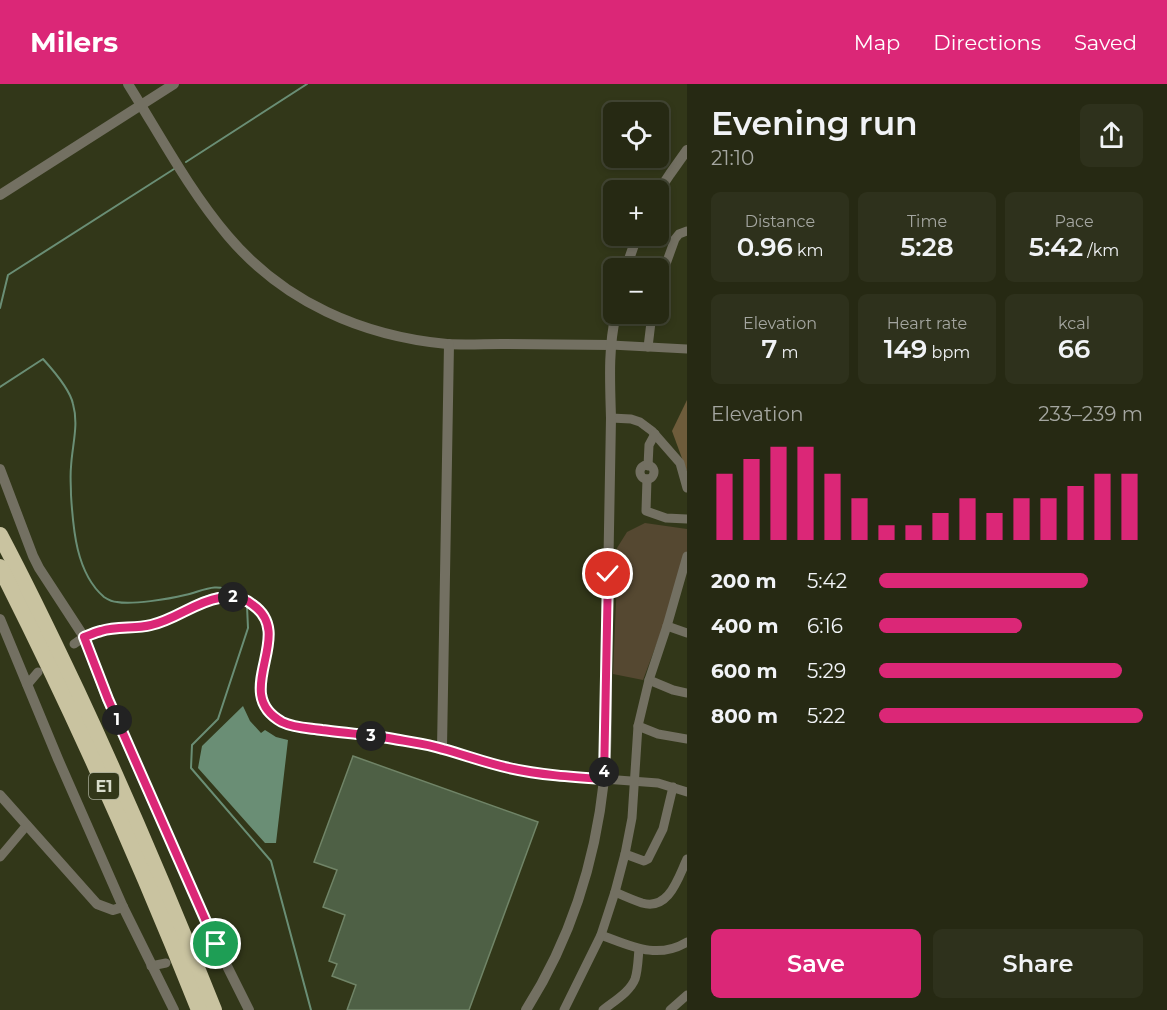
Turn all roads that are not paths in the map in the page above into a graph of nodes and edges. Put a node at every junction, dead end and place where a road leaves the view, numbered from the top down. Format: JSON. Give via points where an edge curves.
{"nodes":[{"id":1,"x":128,"y":84,"type":"edge"},
{"id":2,"x":174,"y":84,"type":"edge"},
{"id":3,"x":141,"y":105,"type":"junction"},
{"id":4,"x":687,"y":150,"type":"edge"},
{"id":5,"x":666,"y":180,"type":"edge"},
{"id":6,"x":0,"y":195,"type":"edge"},
{"id":7,"x":687,"y":231,"type":"edge"},
{"id":8,"x":668,"y":258,"type":"edge"},
{"id":9,"x":614,"y":324,"type":"edge"},
{"id":10,"x":651,"y":324,"type":"edge"},
{"id":11,"x":449,"y":344,"type":"junction"},
{"id":12,"x":611,"y":345,"type":"junction"},
{"id":13,"x":648,"y":347,"type":"junction"},
{"id":14,"x":687,"y":349,"type":"edge"},
{"id":15,"x":611,"y":418,"type":"junction"},
{"id":16,"x":655,"y":434,"type":"junction"},
{"id":17,"x":0,"y":469,"type":"edge"},
{"id":18,"x":687,"y":488,"type":"edge"},
{"id":19,"x":687,"y":519,"type":"edge"},
{"id":20,"x":0,"y":535,"type":"edge"},
{"id":21,"x":687,"y":556,"type":"edge"},
{"id":22,"x":0,"y":567,"type":"edge"},
{"id":23,"x":684,"y":583,"type":"edge"},
{"id":24,"x":0,"y":619,"type":"edge"},
{"id":25,"x":668,"y":626,"type":"junction"},
{"id":26,"x":687,"y":633,"type":"edge"},
{"id":27,"x":84,"y":637,"type":"junction"},
{"id":28,"x":74,"y":644,"type":"dead end"},
{"id":29,"x":38,"y":672,"type":"dead end"},
{"id":30,"x":649,"y":680,"type":"junction"},
{"id":31,"x":27,"y":685,"type":"junction"},
{"id":32,"x":687,"y":693,"type":"edge"},
{"id":33,"x":638,"y":726,"type":"junction"},
{"id":34,"x":687,"y":739,"type":"edge"},
{"id":35,"x":442,"y":748,"type":"junction"},
{"id":36,"x":604,"y":779,"type":"junction"},
{"id":37,"x":634,"y":781,"type":"junction"},
{"id":38,"x":673,"y":787,"type":"junction"},
{"id":39,"x":687,"y":792,"type":"edge"},
{"id":40,"x":0,"y":795,"type":"edge"},
{"id":41,"x":27,"y":825,"type":"junction"},
{"id":42,"x":625,"y":854,"type":"junction"},
{"id":43,"x":0,"y":856,"type":"edge"},
{"id":44,"x":687,"y":859,"type":"edge"},
{"id":45,"x":684,"y":872,"type":"edge"},
{"id":46,"x":615,"y":892,"type":"junction"},
{"id":47,"x":123,"y":907,"type":"junction"},
{"id":48,"x":601,"y":935,"type":"junction"},
{"id":49,"x":687,"y":942,"type":"edge"},
{"id":50,"x":639,"y":949,"type":"junction"},
{"id":51,"x":166,"y":963,"type":"dead end"},
{"id":52,"x":152,"y":966,"type":"junction"},
{"id":53,"x":687,"y":995,"type":"edge"},
{"id":54,"x":174,"y":1010,"type":"edge"},
{"id":55,"x":199,"y":1010,"type":"edge"},
{"id":56,"x":214,"y":1010,"type":"edge"},
{"id":57,"x":249,"y":1010,"type":"edge"},
{"id":58,"x":526,"y":1010,"type":"edge"},
{"id":59,"x":564,"y":1010,"type":"edge"},
{"id":60,"x":603,"y":1010,"type":"edge"},
{"id":61,"x":670,"y":1010,"type":"edge"}],
"edges":[{"from":1,"to":3,"type":"street"},
{"from":2,"to":3,"type":"street"},
{"from":3,"to":6,"type":"street"},
{"from":3,"to":11,"type":"street","via":[[215,219],[276,280],[313,305],[358,326]]},
{"from":4,"to":5,"type":"street"},
{"from":7,"to":8,"type":"street","via":[[675,238]]},
{"from":9,"to":12,"type":"street"},
{"from":10,"to":13,"type":"street"},
{"from":11,"to":12,"type":"street"},
{"from":11,"to":35,"type":"street"},
{"from":12,"to":13,"type":"street"},
{"from":12,"to":15,"type":"street"},
{"from":13,"to":14,"type":"street"},
{"from":15,"to":16,"type":"street","via":[[632,419]]},
{"from":15,"to":36,"type":"street"},
{"from":16,"to":18,"type":"street","via":[[680,463]]},
{"from":16,"to":19,"type":"street","via":[[649,445],[648,466],[654,474],[647,479],[646,511],[666,518]]},
{"from":17,"to":27,"type":"street","via":[[36,562]]},
{"from":20,"to":56,"type":"highway","number":"E1","via":[[94,728]]},
{"from":21,"to":23,"type":"street"},
{"from":22,"to":55,"type":"highway","number":"E1","via":[[112,803]]},
{"from":23,"to":25,"type":"street"},
{"from":24,"to":31,"type":"street"},
{"from":25,"to":26,"type":"street"},
{"from":25,"to":30,"type":"street"},
{"from":27,"to":28,"type":"street"},
{"from":27,"to":35,"type":"street","via":[[102,630],[152,625],[208,600],[246,599],[260,610],[268,628],[260,691],[273,716],[298,727]]},
{"from":27,"to":57,"type":"street","via":[[117,721]]},
{"from":29,"to":31,"type":"street"},
{"from":30,"to":32,"type":"street"},
{"from":30,"to":33,"type":"street"},
{"from":31,"to":47,"type":"street"},
{"from":33,"to":34,"type":"street","via":[[658,735]]},
{"from":33,"to":37,"type":"street"},
{"from":35,"to":36,"type":"street","via":[[508,768]]},
{"from":36,"to":37,"type":"street"},
{"from":36,"to":58,"type":"street","via":[[591,858],[578,906],[545,980]]},
{"from":37,"to":38,"type":"street"},
{"from":37,"to":42,"type":"street"},
{"from":38,"to":39,"type":"street"},
{"from":38,"to":42,"type":"street","via":[[663,829],[648,859]]},
{"from":40,"to":41,"type":"street"},
{"from":41,"to":43,"type":"street"},
{"from":41,"to":47,"type":"street","via":[[97,904],[113,910]]},
{"from":42,"to":46,"type":"street"},
{"from":44,"to":45,"type":"street"},
{"from":45,"to":46,"type":"street","via":[[658,903],[643,903]]},
{"from":46,"to":48,"type":"street"},
{"from":47,"to":52,"type":"street"},
{"from":48,"to":50,"type":"street"},
{"from":48,"to":59,"type":"street"},
{"from":49,"to":50,"type":"street","via":[[669,950]]},
{"from":50,"to":60,"type":"street","via":[[634,981]]},
{"from":51,"to":52,"type":"street"},
{"from":52,"to":54,"type":"street"},
{"from":53,"to":61,"type":"street"}]}
